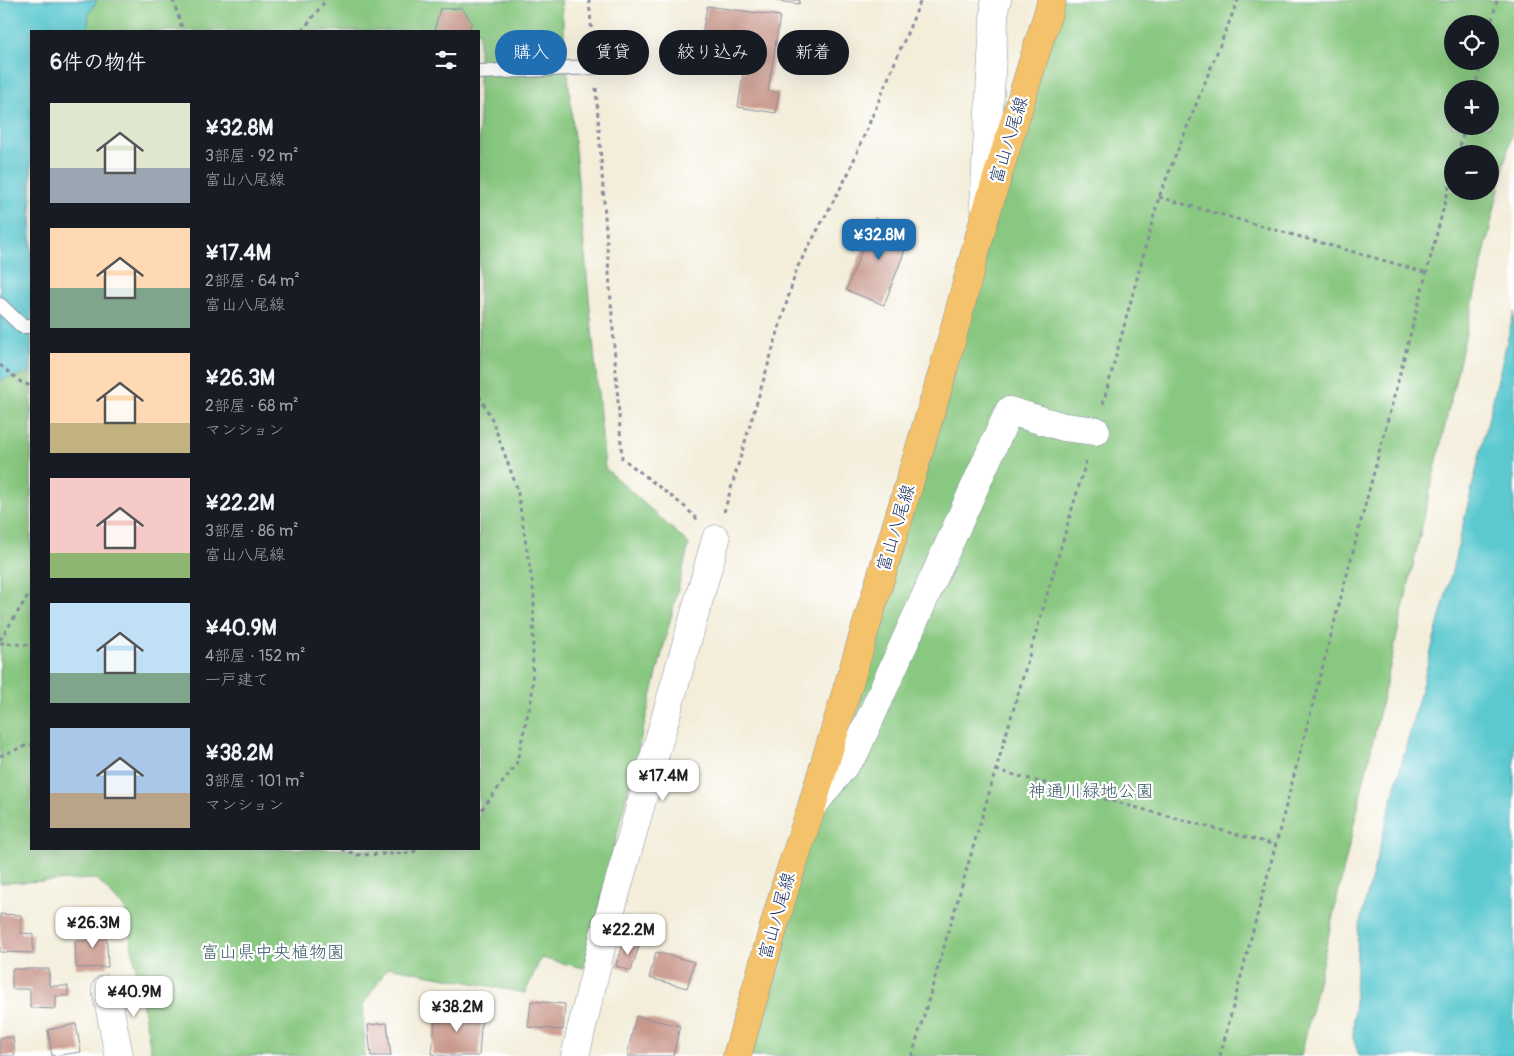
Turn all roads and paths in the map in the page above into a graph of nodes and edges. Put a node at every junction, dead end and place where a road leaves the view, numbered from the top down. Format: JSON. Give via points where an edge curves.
{"nodes":[{"id":1,"x":173,"y":0,"type":"edge"},
{"id":2,"x":326,"y":0,"type":"edge"},
{"id":3,"x":589,"y":0,"type":"edge"},
{"id":4,"x":921,"y":0,"type":"edge"},
{"id":5,"x":1052,"y":0,"type":"edge"},
{"id":6,"x":1238,"y":0,"type":"edge"},
{"id":7,"x":1497,"y":0,"type":"edge"},
{"id":8,"x":992,"y":1,"type":"edge"},
{"id":9,"x":1493,"y":15,"type":"edge"},
{"id":10,"x":183,"y":30,"type":"edge"},
{"id":11,"x":303,"y":30,"type":"edge"},
{"id":12,"x":591,"y":30,"type":"edge"},
{"id":13,"x":577,"y":68,"type":"edge"},
{"id":14,"x":480,"y":72,"type":"edge"},
{"id":15,"x":595,"y":75,"type":"edge"},
{"id":16,"x":1159,"y":197,"type":"junction"},
{"id":17,"x":1446,"y":200,"type":"edge"},
{"id":18,"x":983,"y":223,"type":"junction"},
{"id":19,"x":1428,"y":273,"type":"junction"},
{"id":20,"x":0,"y":305,"type":"edge"},
{"id":21,"x":30,"y":326,"type":"edge"},
{"id":22,"x":0,"y":365,"type":"edge"},
{"id":23,"x":30,"y":386,"type":"edge"},
{"id":24,"x":480,"y":398,"type":"edge"},
{"id":25,"x":1096,"y":431,"type":"junction"},
{"id":26,"x":716,"y":539,"type":"junction"},
{"id":27,"x":30,"y":593,"type":"edge"},
{"id":28,"x":0,"y":641,"type":"edge"},
{"id":29,"x":30,"y":645,"type":"edge"},
{"id":30,"x":30,"y":745,"type":"edge"},
{"id":31,"x":0,"y":756,"type":"edge"},
{"id":32,"x":996,"y":770,"type":"junction"},
{"id":33,"x":810,"y":809,"type":"junction"},
{"id":34,"x":480,"y":810,"type":"edge"},
{"id":35,"x":1276,"y":845,"type":"junction"},
{"id":36,"x":344,"y":850,"type":"edge"},
{"id":37,"x":417,"y":850,"type":"edge"},
{"id":38,"x":106,"y":989,"type":"dead end"},
{"id":39,"x":119,"y":1056,"type":"edge"},
{"id":40,"x":575,"y":1056,"type":"edge"},
{"id":41,"x":737,"y":1056,"type":"edge"},
{"id":42,"x":912,"y":1056,"type":"edge"},
{"id":43,"x":1220,"y":1056,"type":"edge"}],
"edges":[{"from":1,"to":10,"type":"path"},
{"from":2,"to":11,"type":"path"},
{"from":3,"to":12,"type":"path"},
{"from":4,"to":26,"type":"path","via":[[848,174],[797,268]]},
{"from":5,"to":18,"type":"main road","name":"富山八尾線"},
{"from":6,"to":16,"type":"path"},
{"from":7,"to":9,"type":"path"},
{"from":8,"to":18,"type":"street"},
{"from":13,"to":14,"type":"lane"},
{"from":15,"to":26,"type":"path","via":[[622,458],[685,507]]},
{"from":16,"to":19,"type":"path"},
{"from":16,"to":25,"type":"path"},
{"from":17,"to":19,"type":"path"},
{"from":18,"to":33,"type":"main road","name":"富山八尾線","via":[[944,371]]},
{"from":19,"to":35,"type":"path"},
{"from":20,"to":21,"type":"lane","via":[[22,326]]},
{"from":22,"to":23,"type":"path","via":[[20,382]]},
{"from":24,"to":34,"type":"path","via":[[491,417],[517,488],[534,594],[532,696],[516,765]]},
{"from":25,"to":32,"type":"path"},
{"from":25,"to":33,"type":"street","via":[[1064,427],[1009,411],[856,752]]},
{"from":26,"to":40,"type":"street","via":[[605,931]]},
{"from":27,"to":28,"type":"path"},
{"from":28,"to":29,"type":"path"},
{"from":30,"to":31,"type":"path"},
{"from":32,"to":35,"type":"path"},
{"from":32,"to":42,"type":"path"},
{"from":33,"to":41,"type":"main road","name":"富山八尾線"},
{"from":35,"to":43,"type":"path"},
{"from":36,"to":37,"type":"path","via":[[357,855]]},
{"from":38,"to":39,"type":"street"}]}
